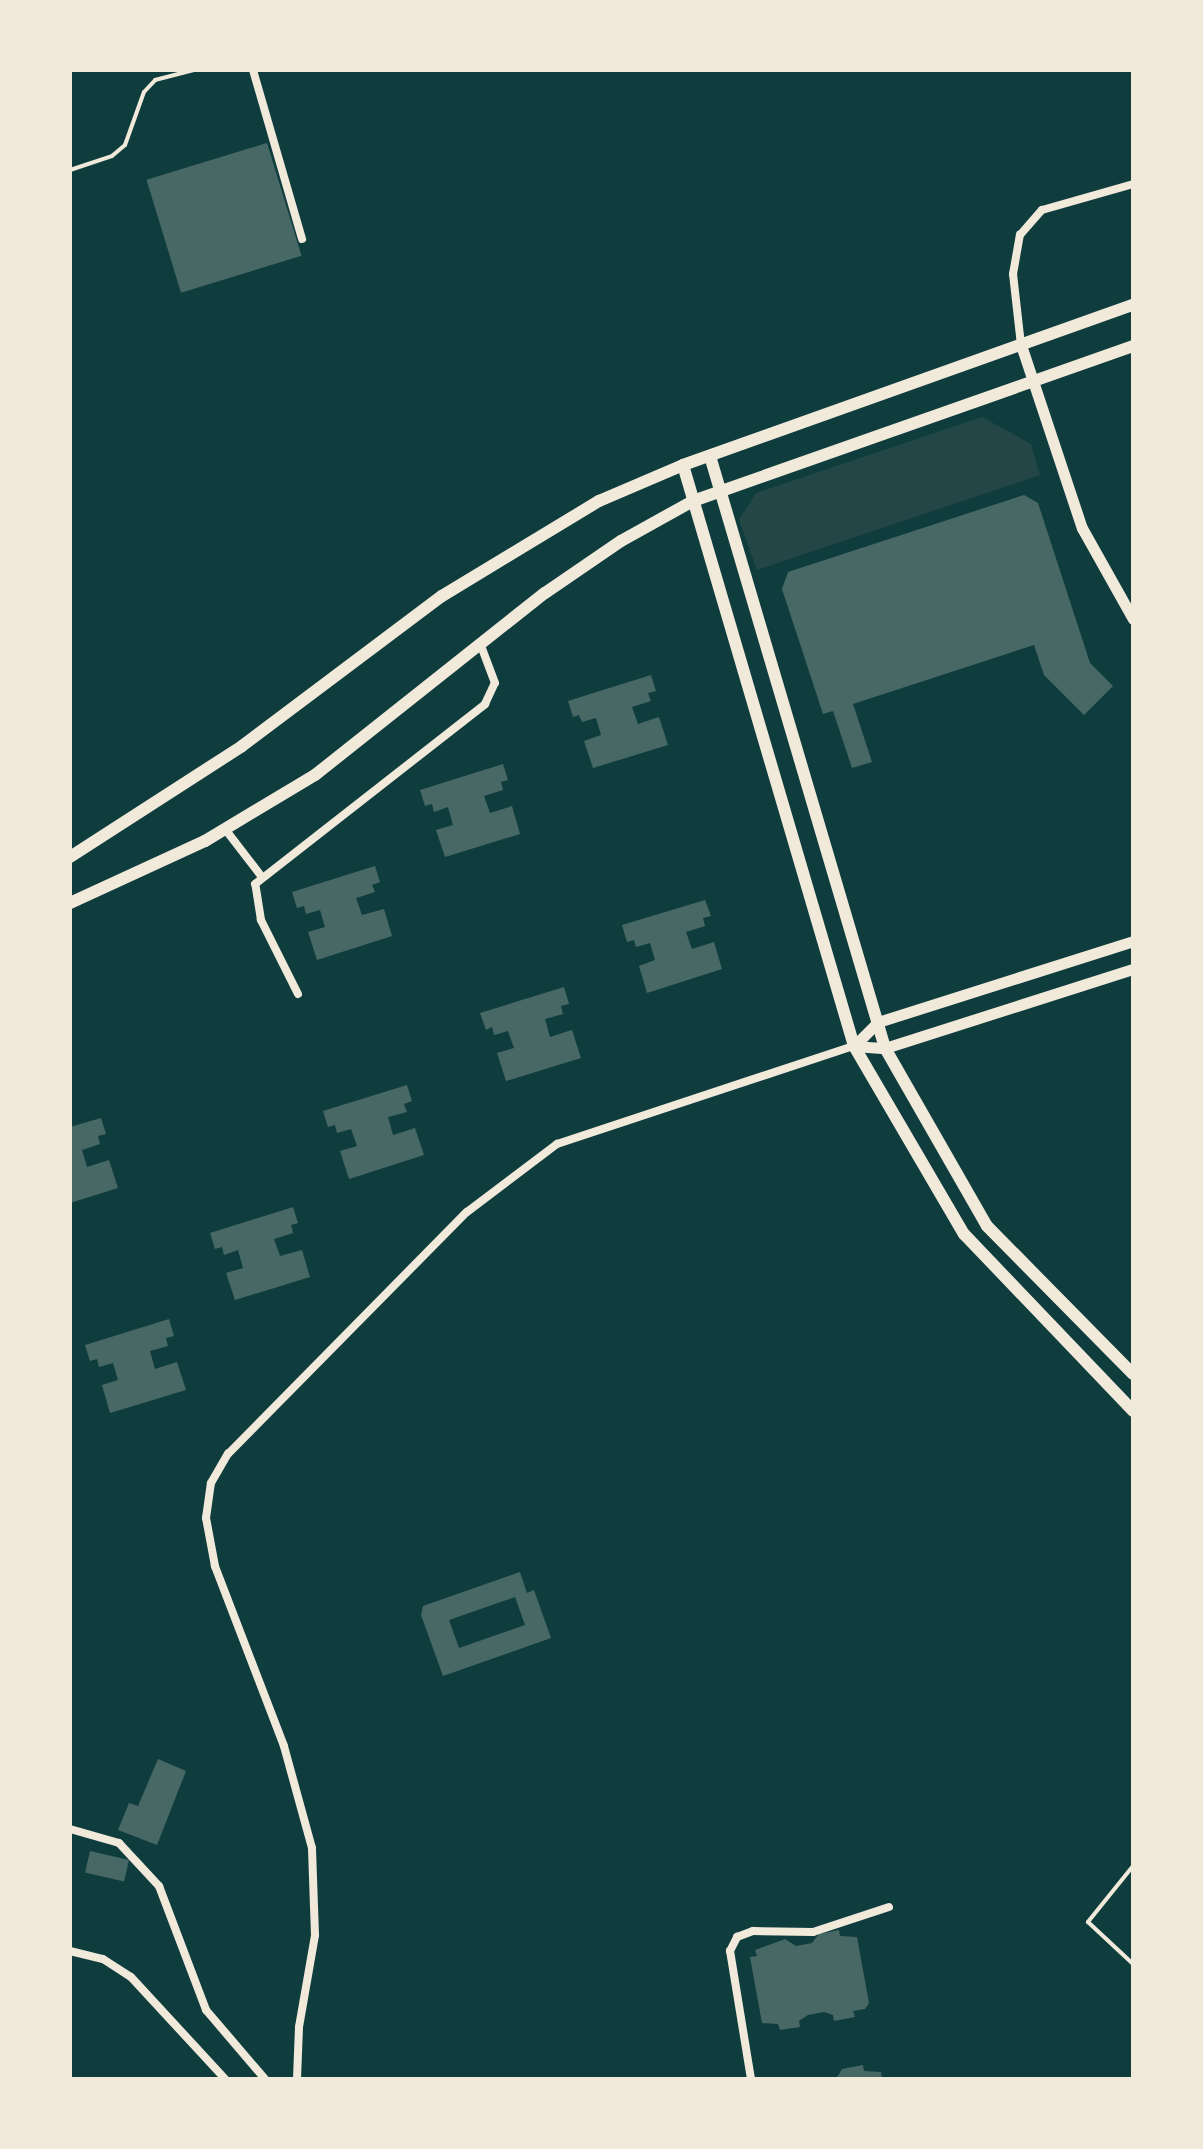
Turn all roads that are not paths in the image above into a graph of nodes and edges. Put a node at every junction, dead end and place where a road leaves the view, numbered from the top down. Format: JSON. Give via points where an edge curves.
{"nodes":[{"id":1,"x":194,"y":70,"type":"edge"},
{"id":2,"x":253,"y":70,"type":"edge"},
{"id":3,"x":70,"y":170,"type":"edge"},
{"id":4,"x":1133,"y":184,"type":"edge"},
{"id":5,"x":302,"y":239,"type":"dead end"},
{"id":6,"x":1133,"y":305,"type":"edge"},
{"id":7,"x":1021,"y":345,"type":"junction"},
{"id":8,"x":1133,"y":346,"type":"edge"},
{"id":9,"x":1033,"y":381,"type":"junction"},
{"id":10,"x":710,"y":456,"type":"junction"},
{"id":11,"x":683,"y":465,"type":"junction"},
{"id":12,"x":720,"y":489,"type":"junction"},
{"id":13,"x":693,"y":501,"type":"junction"},
{"id":14,"x":1133,"y":619,"type":"edge"},
{"id":15,"x":480,"y":643,"type":"junction"},
{"id":16,"x":225,"y":829,"type":"junction"},
{"id":17,"x":70,"y":857,"type":"edge"},
{"id":18,"x":262,"y":877,"type":"junction"},
{"id":19,"x":70,"y":903,"type":"edge"},
{"id":20,"x":1133,"y":941,"type":"edge"},
{"id":21,"x":1133,"y":969,"type":"edge"},
{"id":22,"x":298,"y":994,"type":"dead end"},
{"id":23,"x":878,"y":1022,"type":"junction"},
{"id":24,"x":854,"y":1046,"type":"junction"},
{"id":25,"x":885,"y":1048,"type":"junction"},
{"id":26,"x":1133,"y":1374,"type":"edge"},
{"id":27,"x":1133,"y":1411,"type":"edge"},
{"id":28,"x":70,"y":1829,"type":"edge"},
{"id":29,"x":1133,"y":1866,"type":"edge"},
{"id":30,"x":889,"y":1907,"type":"dead end"},
{"id":31,"x":70,"y":1951,"type":"edge"},
{"id":32,"x":1133,"y":1964,"type":"edge"},
{"id":33,"x":225,"y":2079,"type":"edge"},
{"id":34,"x":265,"y":2079,"type":"edge"},
{"id":35,"x":297,"y":2079,"type":"edge"},
{"id":36,"x":751,"y":2079,"type":"edge"}],
"edges":[{"from":1,"to":3,"type":"lane","via":[[155,80],[144,92],[125,145],[112,156]]},
{"from":2,"to":5,"type":"street"},
{"from":4,"to":7,"type":"street","via":[[1042,210],[1020,235],[1013,274]]},
{"from":6,"to":7,"type":"main road"},
{"from":7,"to":9,"type":"street"},
{"from":7,"to":10,"type":"main road"},
{"from":8,"to":9,"type":"main road"},
{"from":9,"to":12,"type":"main road"},
{"from":9,"to":14,"type":"street","via":[[1082,528]]},
{"from":10,"to":11,"type":"main road"},
{"from":10,"to":12,"type":"main road"},
{"from":11,"to":13,"type":"main road"},
{"from":11,"to":17,"type":"main road","via":[[599,501],[514,548],[242,746]]},
{"from":12,"to":13,"type":"main road"},
{"from":12,"to":23,"type":"main road"},
{"from":13,"to":15,"type":"main road","via":[[621,541]]},
{"from":13,"to":24,"type":"main road"},
{"from":15,"to":16,"type":"main road","via":[[315,775]]},
{"from":15,"to":18,"type":"street","via":[[495,683],[485,704]]},
{"from":16,"to":18,"type":"street"},
{"from":16,"to":19,"type":"main road"},
{"from":18,"to":22,"type":"street","via":[[255,884],[261,920]]},
{"from":20,"to":23,"type":"street"},
{"from":21,"to":25,"type":"street"},
{"from":23,"to":24,"type":"street"},
{"from":23,"to":25,"type":"main road"},
{"from":24,"to":25,"type":"street"},
{"from":24,"to":27,"type":"main road","via":[[964,1234]]},
{"from":24,"to":35,"type":"street","via":[[557,1144],[467,1212],[228,1454],[211,1483],[206,1518],[215,1566],[284,1746],[312,1848],[315,1935],[299,2027]]},
{"from":25,"to":26,"type":"main road","via":[[987,1226]]},
{"from":28,"to":34,"type":"street","via":[[119,1843],[159,1886],[206,2010]]},
{"from":29,"to":32,"type":"lane","via":[[1088,1922]]},
{"from":30,"to":36,"type":"street","via":[[813,1932],[753,1931],[737,1937],[730,1951]]},
{"from":31,"to":33,"type":"street","via":[[103,1959],[131,1977]]}]}
